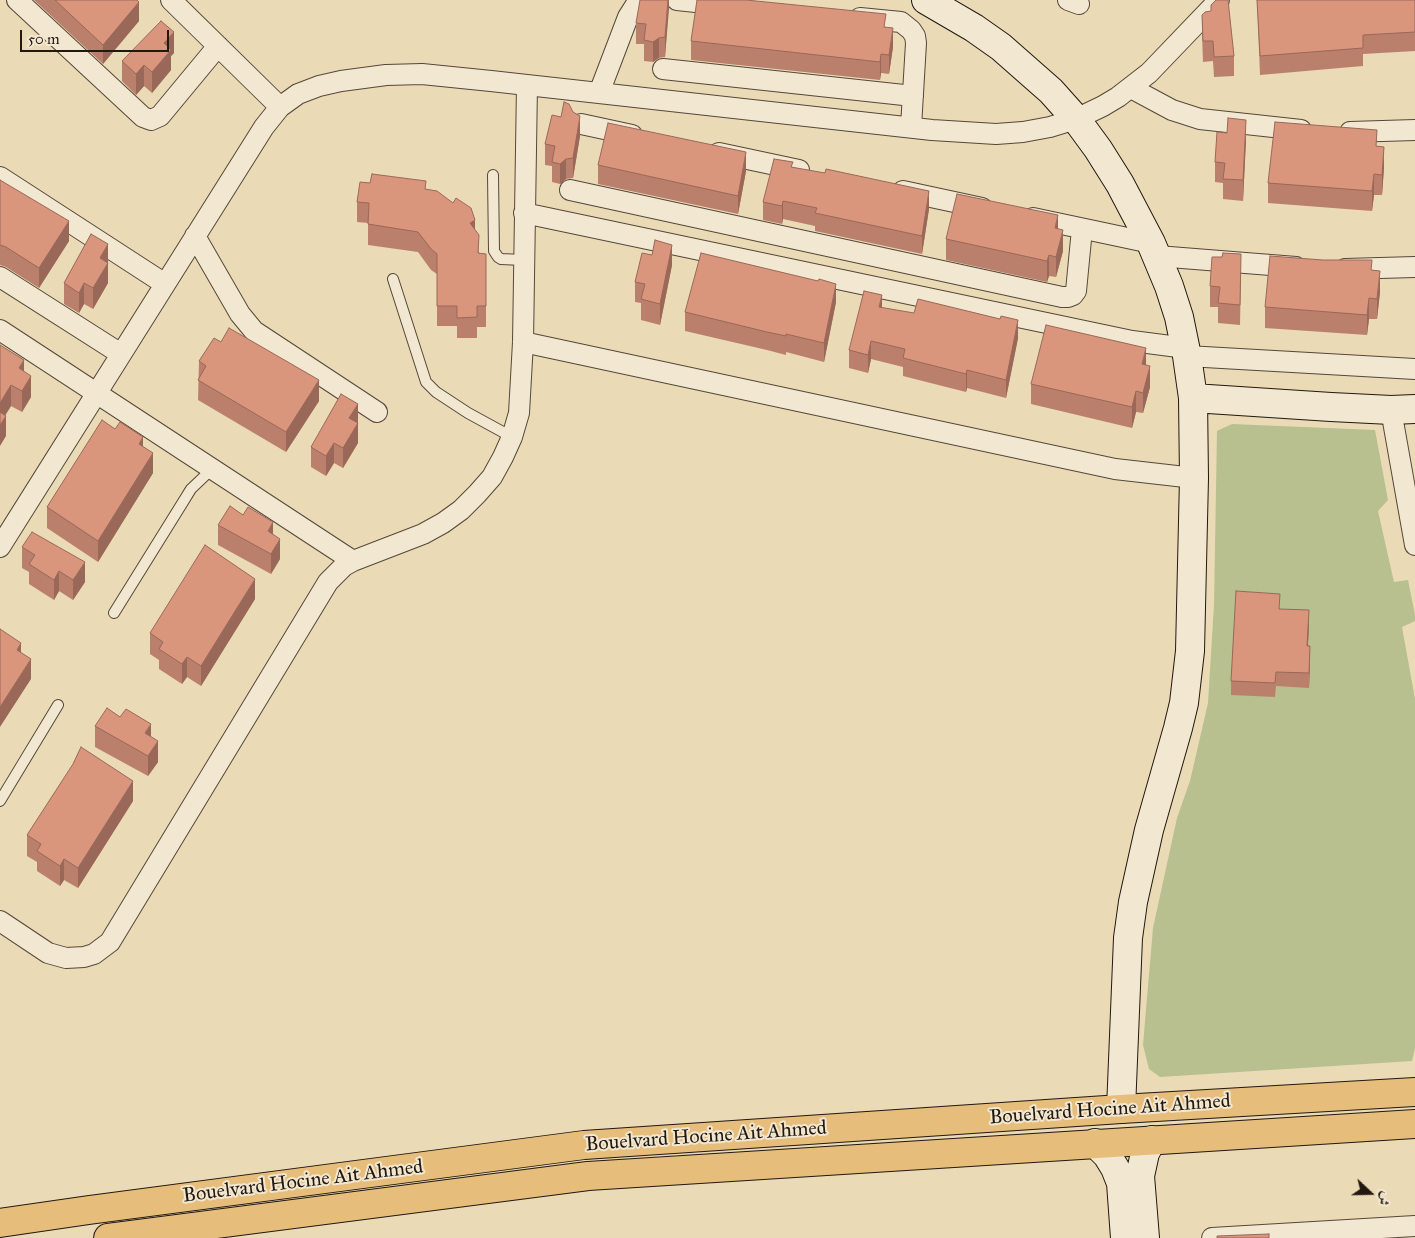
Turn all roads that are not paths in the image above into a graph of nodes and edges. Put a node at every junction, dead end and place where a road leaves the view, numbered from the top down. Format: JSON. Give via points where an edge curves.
{"nodes":[{"id":1,"x":16,"y":0,"type":"edge"},
{"id":2,"x":171,"y":0,"type":"edge"},
{"id":3,"x":644,"y":0,"type":"edge"},
{"id":4,"x":677,"y":0,"type":"edge"},
{"id":5,"x":926,"y":0,"type":"edge"},
{"id":6,"x":1219,"y":0,"type":"edge"},
{"id":7,"x":745,"y":6,"type":"edge"},
{"id":8,"x":841,"y":16,"type":"edge"},
{"id":9,"x":218,"y":46,"type":"junction"},
{"id":10,"x":662,"y":69,"type":"dead end"},
{"id":11,"x":527,"y":84,"type":"junction"},
{"id":12,"x":1131,"y":88,"type":"junction"},
{"id":13,"x":599,"y":93,"type":"junction"},
{"id":14,"x":913,"y":96,"type":"junction"},
{"id":15,"x":280,"y":107,"type":"junction"},
{"id":16,"x":1076,"y":119,"type":"junction"},
{"id":17,"x":581,"y":124,"type":"edge"},
{"id":18,"x":911,"y":127,"type":"junction"},
{"id":19,"x":1415,"y":130,"type":"edge"},
{"id":20,"x":649,"y":138,"type":"edge"},
{"id":21,"x":697,"y":148,"type":"edge"},
{"id":22,"x":812,"y":172,"type":"edge"},
{"id":23,"x":493,"y":175,"type":"dead end"},
{"id":24,"x":0,"y":177,"type":"edge"},
{"id":25,"x":890,"y":188,"type":"edge"},
{"id":26,"x":570,"y":190,"type":"dead end"},
{"id":27,"x":524,"y":213,"type":"junction"},
{"id":28,"x":1082,"y":229,"type":"junction"},
{"id":29,"x":195,"y":236,"type":"junction"},
{"id":30,"x":1154,"y":249,"type":"junction"},
{"id":31,"x":523,"y":260,"type":"junction"},
{"id":32,"x":1415,"y":267,"type":"edge"},
{"id":33,"x":0,"y":277,"type":"edge"},
{"id":34,"x":393,"y":279,"type":"dead end"},
{"id":35,"x":165,"y":284,"type":"junction"},
{"id":36,"x":0,"y":330,"type":"edge"},
{"id":37,"x":523,"y":342,"type":"junction"},
{"id":38,"x":1187,"y":352,"type":"junction"},
{"id":39,"x":121,"y":354,"type":"junction"},
{"id":40,"x":1415,"y":369,"type":"edge"},
{"id":41,"x":97,"y":393,"type":"junction"},
{"id":42,"x":1193,"y":398,"type":"junction"},
{"id":43,"x":1403,"y":409,"type":"edge"},
{"id":44,"x":377,"y":412,"type":"dead end"},
{"id":45,"x":512,"y":437,"type":"junction"},
{"id":46,"x":212,"y":468,"type":"junction"},
{"id":47,"x":1194,"y":478,"type":"junction"},
{"id":48,"x":1415,"y":545,"type":"edge"},
{"id":49,"x":0,"y":547,"type":"edge"},
{"id":50,"x":353,"y":561,"type":"junction"},
{"id":51,"x":114,"y":613,"type":"dead end"},
{"id":52,"x":58,"y":705,"type":"dead end"},
{"id":53,"x":0,"y":801,"type":"edge"},
{"id":54,"x":0,"y":921,"type":"edge"},
{"id":55,"x":1415,"y":1092,"type":"edge"},
{"id":56,"x":1121,"y":1109,"type":"junction"},
{"id":57,"x":1415,"y":1124,"type":"edge"},
{"id":58,"x":1152,"y":1140,"type":"junction"},
{"id":59,"x":1095,"y":1143,"type":"junction"},
{"id":60,"x":0,"y":1223,"type":"edge"},
{"id":61,"x":1415,"y":1226,"type":"edge"},
{"id":62,"x":1320,"y":1235,"type":"edge"},
{"id":63,"x":108,"y":1238,"type":"edge"},
{"id":64,"x":1125,"y":1238,"type":"edge"},
{"id":65,"x":1145,"y":1238,"type":"edge"},
{"id":66,"x":1212,"y":1238,"type":"edge"}],
"edges":[{"from":1,"to":9,"type":"street","via":[[147,120],[156,120],[160,116]]},
{"from":2,"to":9,"type":"street"},
{"from":3,"to":13,"type":"street","via":[[628,17]]},
{"from":4,"to":7,"type":"street"},
{"from":5,"to":16,"type":"street","via":[[1001,47]]},
{"from":6,"to":12,"type":"street"},
{"from":8,"to":14,"type":"street","via":[[901,22],[911,30],[916,43]]},
{"from":9,"to":15,"type":"street"},
{"from":10,"to":14,"type":"street"},
{"from":11,"to":13,"type":"street"},
{"from":11,"to":15,"type":"street","via":[[422,74],[386,75],[319,86],[298,94]]},
{"from":11,"to":27,"type":"street"},
{"from":12,"to":16,"type":"street"},
{"from":12,"to":19,"type":"street","via":[[1172,110],[1200,120],[1325,131]]},
{"from":13,"to":18,"type":"street"},
{"from":14,"to":18,"type":"street"},
{"from":15,"to":29,"type":"street","via":[[264,126]]},
{"from":16,"to":18,"type":"street","via":[[1050,127],[996,134]]},
{"from":16,"to":30,"type":"street","via":[[1120,184]]},
{"from":17,"to":20,"type":"street"},
{"from":21,"to":22,"type":"street"},
{"from":23,"to":31,"type":"lane","via":[[494,251],[501,259]]},
{"from":24,"to":35,"type":"street"},
{"from":25,"to":28,"type":"street"},
{"from":26,"to":28,"type":"street","via":[[1062,297],[1076,291]]},
{"from":27,"to":31,"type":"street"},
{"from":27,"to":38,"type":"street"},
{"from":28,"to":30,"type":"street"},
{"from":29,"to":35,"type":"street"},
{"from":29,"to":44,"type":"street","via":[[240,314],[254,331]]},
{"from":30,"to":32,"type":"street","via":[[1318,269]]},
{"from":30,"to":38,"type":"street","via":[[1179,317]]},
{"from":31,"to":37,"type":"street"},
{"from":33,"to":39,"type":"street"},
{"from":34,"to":45,"type":"lane","via":[[426,382],[468,413]]},
{"from":35,"to":39,"type":"street"},
{"from":36,"to":41,"type":"street"},
{"from":37,"to":45,"type":"street","via":[[519,413]]},
{"from":37,"to":47,"type":"street","via":[[1115,469]]},
{"from":38,"to":40,"type":"street"},
{"from":38,"to":42,"type":"street"},
{"from":39,"to":41,"type":"street"},
{"from":41,"to":46,"type":"street"},
{"from":41,"to":49,"type":"street"},
{"from":42,"to":43,"type":"street"},
{"from":42,"to":47,"type":"street"},
{"from":43,"to":48,"type":"street"},
{"from":45,"to":50,"type":"street","via":[[492,477],[461,510],[423,534]]},
{"from":46,"to":50,"type":"street"},
{"from":46,"to":51,"type":"lane","via":[[183,502]]},
{"from":47,"to":56,"type":"street","via":[[1188,677],[1174,745],[1149,830],[1133,902],[1128,938]]},
{"from":50,"to":54,"type":"street","via":[[335,574],[320,594],[110,942],[84,958],[66,958],[48,953]]},
{"from":52,"to":53,"type":"lane"},
{"from":55,"to":56,"type":"main road","name":"Bouelvard Hocine Ait Ahmed"},
{"from":56,"to":60,"type":"main road","name":"Bouelvard Hocine Ait Ahmed","via":[[584,1145]]},
{"from":57,"to":58,"type":"main road"},
{"from":58,"to":59,"type":"main road"},
{"from":58,"to":65,"type":"street","via":[[1140,1176]]},
{"from":59,"to":63,"type":"main road","via":[[588,1176]]},
{"from":59,"to":64,"type":"street","via":[[1107,1155],[1121,1183]]},
{"from":61,"to":62,"type":"street"},
{"from":62,"to":66,"type":"street"}]}
